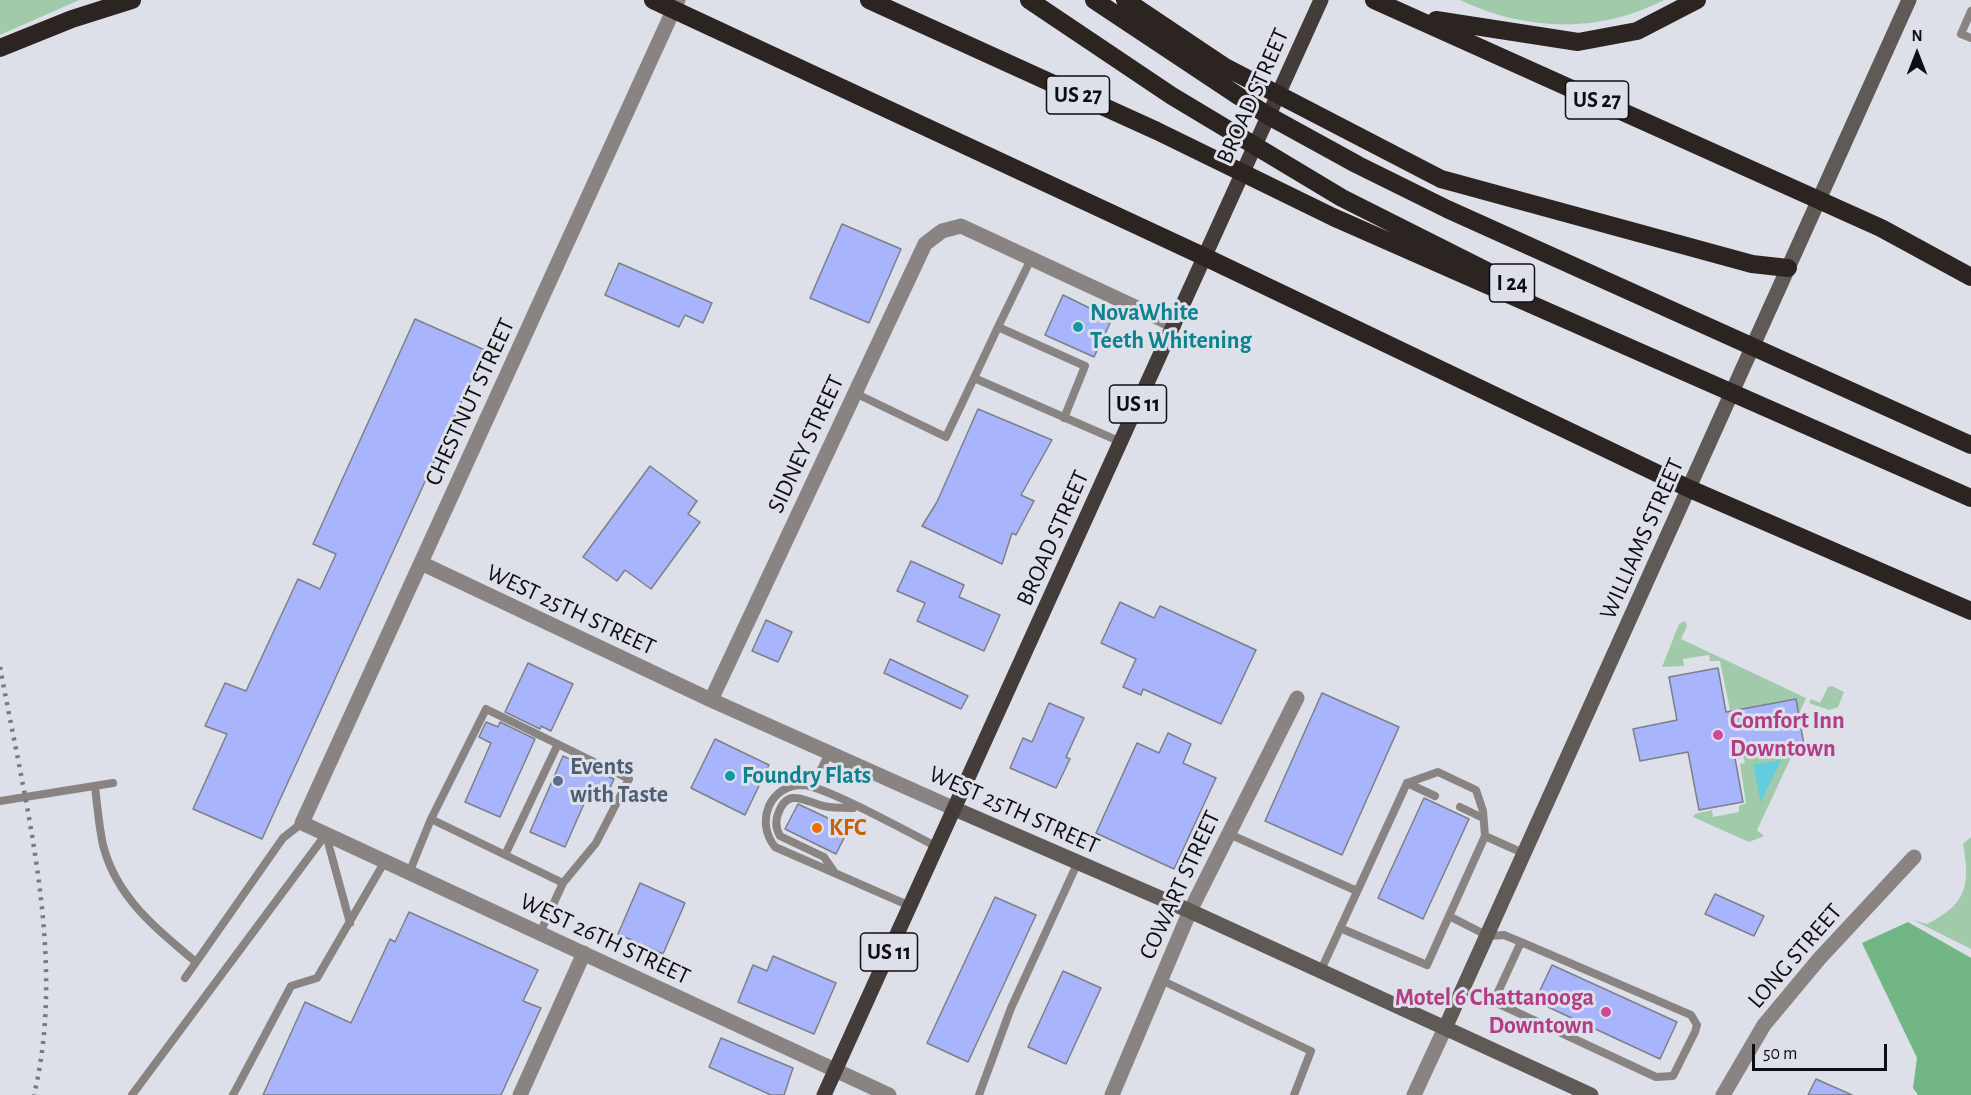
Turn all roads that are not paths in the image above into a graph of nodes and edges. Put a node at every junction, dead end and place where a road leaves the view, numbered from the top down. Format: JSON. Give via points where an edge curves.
{"nodes":[{"id":1,"x":132,"y":0,"type":"edge"},
{"id":2,"x":653,"y":0,"type":"edge"},
{"id":3,"x":678,"y":0,"type":"edge"},
{"id":4,"x":868,"y":0,"type":"edge"},
{"id":5,"x":1094,"y":0,"type":"edge"},
{"id":6,"x":1125,"y":0,"type":"edge"},
{"id":7,"x":1322,"y":0,"type":"edge"},
{"id":8,"x":1374,"y":0,"type":"edge"},
{"id":9,"x":1697,"y":0,"type":"edge"},
{"id":10,"x":1909,"y":0,"type":"edge"},
{"id":11,"x":1031,"y":1,"type":"edge"},
{"id":12,"x":1971,"y":11,"type":"edge"},
{"id":13,"x":1408,"y":15,"type":"junction"},
{"id":14,"x":1971,"y":38,"type":"edge"},
{"id":15,"x":0,"y":48,"type":"edge"},
{"id":16,"x":1190,"y":54,"type":"junction"},
{"id":17,"x":1205,"y":257,"type":"junction"},
{"id":18,"x":1031,"y":259,"type":"junction"},
{"id":19,"x":1788,"y":268,"type":"junction"},
{"id":20,"x":1971,"y":277,"type":"edge"},
{"id":21,"x":1174,"y":326,"type":"junction"},
{"id":22,"x":998,"y":327,"type":"junction"},
{"id":23,"x":1682,"y":369,"type":"junction"},
{"id":24,"x":974,"y":378,"type":"junction"},
{"id":25,"x":855,"y":393,"type":"junction"},
{"id":26,"x":1064,"y":418,"type":"junction"},
{"id":27,"x":1121,"y":442,"type":"junction"},
{"id":28,"x":1971,"y":445,"type":"edge"},
{"id":29,"x":1690,"y":489,"type":"junction"},
{"id":30,"x":1971,"y":498,"type":"edge"},
{"id":31,"x":421,"y":563,"type":"junction"},
{"id":32,"x":1971,"y":611,"type":"edge"},
{"id":33,"x":1297,"y":698,"type":"dead end"},
{"id":34,"x":711,"y":700,"type":"junction"},
{"id":35,"x":558,"y":744,"type":"junction"},
{"id":36,"x":830,"y":753,"type":"junction"},
{"id":37,"x":113,"y":783,"type":"dead end"},
{"id":38,"x":1407,"y":783,"type":"junction"},
{"id":39,"x":95,"y":786,"type":"junction"},
{"id":40,"x":813,"y":786,"type":"junction"},
{"id":41,"x":1435,"y":796,"type":"dead end"},
{"id":42,"x":0,"y":801,"type":"edge"},
{"id":43,"x":1460,"y":807,"type":"dead end"},
{"id":44,"x":858,"y":808,"type":"junction"},
{"id":45,"x":955,"y":809,"type":"junction"},
{"id":46,"x":1483,"y":818,"type":"junction"},
{"id":47,"x":431,"y":819,"type":"junction"},
{"id":48,"x":302,"y":823,"type":"junction"},
{"id":49,"x":326,"y":834,"type":"junction"},
{"id":50,"x":1229,"y":834,"type":"junction"},
{"id":51,"x":1485,"y":836,"type":"junction"},
{"id":52,"x":937,"y":847,"type":"junction"},
{"id":53,"x":1525,"y":854,"type":"junction"},
{"id":54,"x":505,"y":855,"type":"junction"},
{"id":55,"x":1914,"y":857,"type":"dead end"},
{"id":56,"x":385,"y":861,"type":"junction"},
{"id":57,"x":1078,"y":862,"type":"junction"},
{"id":58,"x":409,"y":873,"type":"junction"},
{"id":59,"x":835,"y":873,"type":"junction"},
{"id":60,"x":563,"y":883,"type":"junction"},
{"id":61,"x":1357,"y":891,"type":"junction"},
{"id":62,"x":910,"y":906,"type":"junction"},
{"id":63,"x":1190,"y":911,"type":"junction"},
{"id":64,"x":1449,"y":916,"type":"junction"},
{"id":65,"x":350,"y":923,"type":"junction"},
{"id":66,"x":1340,"y":928,"type":"junction"},
{"id":67,"x":540,"y":933,"type":"junction"},
{"id":68,"x":1488,"y":936,"type":"junction"},
{"id":69,"x":1521,"y":942,"type":"junction"},
{"id":70,"x":584,"y":953,"type":"junction"},
{"id":71,"x":196,"y":962,"type":"junction"},
{"id":72,"x":1321,"y":970,"type":"junction"},
{"id":73,"x":185,"y":978,"type":"dead end"},
{"id":74,"x":1161,"y":980,"type":"junction"},
{"id":75,"x":1446,"y":1026,"type":"junction"},
{"id":76,"x":835,"y":1070,"type":"junction"},
{"id":77,"x":132,"y":1095,"type":"edge"},
{"id":78,"x":233,"y":1095,"type":"edge"},
{"id":79,"x":520,"y":1095,"type":"edge"},
{"id":80,"x":824,"y":1095,"type":"edge"},
{"id":81,"x":890,"y":1095,"type":"edge"},
{"id":82,"x":979,"y":1095,"type":"edge"},
{"id":83,"x":1112,"y":1095,"type":"edge"},
{"id":84,"x":1294,"y":1095,"type":"edge"},
{"id":85,"x":1414,"y":1095,"type":"edge"},
{"id":86,"x":1591,"y":1095,"type":"edge"},
{"id":87,"x":1723,"y":1095,"type":"edge"}],
"edges":[{"from":1,"to":15,"type":"highway"},
{"from":2,"to":17,"type":"highway"},
{"from":3,"to":31,"type":"street","name":"CHESTNUT STREET"},
{"from":4,"to":23,"type":"highway","number":"US 27","via":[[1157,131],[1334,217]]},
{"from":5,"to":16,"type":"highway","number":"I 24"},
{"from":6,"to":16,"type":"highway"},
{"from":7,"to":17,"type":"main road","name":"BROAD STREET","number":"US 11"},
{"from":8,"to":13,"type":"highway","number":"US 27"},
{"from":9,"to":13,"type":"highway","via":[[1636,31],[1578,42]]},
{"from":10,"to":19,"type":"street","name":"WILLIAMS STREET"},
{"from":11,"to":23,"type":"highway","number":"I 24","via":[[1172,96],[1342,198]]},
{"from":12,"to":14,"type":"lane","via":[[1961,34]]},
{"from":13,"to":20,"type":"highway","number":"US 27","via":[[1881,228]]},
{"from":16,"to":19,"type":"highway","via":[[1225,67],[1441,178],[1752,264]]},
{"from":16,"to":28,"type":"highway","number":"I 24","via":[[1268,115],[1358,165],[1447,209]]},
{"from":17,"to":21,"type":"main road","name":"BROAD STREET","number":"US 11"},
{"from":17,"to":29,"type":"highway"},
{"from":18,"to":21,"type":"street"},
{"from":18,"to":22,"type":"lane"},
{"from":18,"to":25,"type":"street","name":"SIDNEY STREET","via":[[961,226],[942,231],[925,244]]},
{"from":19,"to":29,"type":"street","name":"WILLIAMS STREET"},
{"from":21,"to":27,"type":"main road","name":"BROAD STREET","number":"US 11"},
{"from":22,"to":24,"type":"lane"},
{"from":22,"to":26,"type":"lane","via":[[1085,366]]},
{"from":23,"to":30,"type":"highway","number":"I 24"},
{"from":24,"to":25,"type":"lane","via":[[946,437]]},
{"from":24,"to":26,"type":"lane"},
{"from":25,"to":34,"type":"street","name":"SIDNEY STREET"},
{"from":26,"to":27,"type":"lane"},
{"from":27,"to":45,"type":"main road","name":"BROAD STREET","number":"US 11"},
{"from":29,"to":32,"type":"highway"},
{"from":29,"to":53,"type":"street","name":"WILLIAMS STREET"},
{"from":31,"to":34,"type":"street","name":"WEST 25TH STREET"},
{"from":31,"to":48,"type":"street","name":"CHESTNUT STREET"},
{"from":33,"to":50,"type":"street","name":"COWART STREET"},
{"from":34,"to":36,"type":"street","name":"WEST 25TH STREET"},
{"from":35,"to":47,"type":"lane","via":[[486,709]]},
{"from":35,"to":54,"type":"lane"},
{"from":35,"to":60,"type":"lane","via":[[629,779],[596,843]]},
{"from":36,"to":40,"type":"lane"},
{"from":36,"to":45,"type":"street","name":"WEST 25TH STREET"},
{"from":37,"to":39,"type":"lane"},
{"from":38,"to":41,"type":"lane"},
{"from":38,"to":46,"type":"lane","via":[[1438,772],[1476,790]]},
{"from":38,"to":61,"type":"lane"},
{"from":39,"to":42,"type":"lane"},
{"from":39,"to":71,"type":"lane","via":[[104,846],[116,879],[158,931]]},
{"from":40,"to":44,"type":"lane"},
{"from":40,"to":59,"type":"lane","via":[[788,786],[778,792],[767,811],[766,830],[775,848]]},
{"from":43,"to":46,"type":"lane"},
{"from":44,"to":52,"type":"lane"},
{"from":44,"to":59,"type":"lane","via":[[822,806],[793,797],[779,810],[776,826],[780,836],[824,857]]},
{"from":45,"to":52,"type":"main road","name":"BROAD STREET","number":"US 11"},
{"from":45,"to":57,"type":"street","name":"WEST 25TH STREET"},
{"from":46,"to":51,"type":"lane"},
{"from":47,"to":54,"type":"lane"},
{"from":47,"to":58,"type":"lane"},
{"from":48,"to":49,"type":"street","name":"WEST 26TH STREET"},
{"from":48,"to":71,"type":"lane","via":[[283,838]]},
{"from":49,"to":56,"type":"street","name":"WEST 26TH STREET"},
{"from":49,"to":65,"type":"lane"},
{"from":49,"to":77,"type":"lane"},
{"from":50,"to":61,"type":"lane"},
{"from":50,"to":63,"type":"street","name":"COWART STREET"},
{"from":51,"to":53,"type":"lane"},
{"from":51,"to":64,"type":"lane"},
{"from":52,"to":62,"type":"main road","name":"BROAD STREET","number":"US 11"},
{"from":53,"to":68,"type":"street","name":"WILLIAMS STREET"},
{"from":54,"to":60,"type":"lane"},
{"from":55,"to":87,"type":"street","name":"LONG STREET","via":[[1764,1025]]},
{"from":56,"to":58,"type":"street","name":"WEST 26TH STREET"},
{"from":56,"to":65,"type":"lane"},
{"from":57,"to":63,"type":"street","name":"WEST 25TH STREET"},
{"from":57,"to":82,"type":"lane","via":[[1011,1008]]},
{"from":58,"to":67,"type":"street","name":"WEST 26TH STREET"},
{"from":59,"to":62,"type":"lane"},
{"from":60,"to":67,"type":"lane"},
{"from":61,"to":66,"type":"lane"},
{"from":62,"to":76,"type":"main road","name":"BROAD STREET","number":"US 11"},
{"from":63,"to":72,"type":"street","name":"WEST 25TH STREET"},
{"from":63,"to":74,"type":"street","name":"COWART STREET"},
{"from":64,"to":66,"type":"lane","via":[[1427,965]]},
{"from":64,"to":68,"type":"lane"},
{"from":65,"to":78,"type":"lane","via":[[317,978],[291,986]]},
{"from":66,"to":72,"type":"lane"},
{"from":67,"to":70,"type":"street","name":"WEST 26TH STREET"},
{"from":68,"to":69,"type":"lane","via":[[1504,935]]},
{"from":68,"to":75,"type":"street","name":"WILLIAMS STREET"},
{"from":69,"to":69,"type":"lane","via":[[1498,992],[1499,1004],[1656,1077],[1673,1076],[1695,1032],[1697,1025],[1691,1015]]},
{"from":70,"to":76,"type":"street","name":"WEST 26TH STREET"},
{"from":70,"to":79,"type":"street"},
{"from":71,"to":73,"type":"lane"},
{"from":72,"to":75,"type":"street","name":"WEST 25TH STREET"},
{"from":74,"to":83,"type":"street","name":"COWART STREET"},
{"from":74,"to":84,"type":"lane","via":[[1311,1051]]},
{"from":75,"to":85,"type":"street","name":"WILLIAMS STREET"},
{"from":75,"to":86,"type":"street","name":"WEST 25TH STREET"},
{"from":76,"to":80,"type":"main road","name":"BROAD STREET","number":"US 11"},
{"from":76,"to":81,"type":"street","name":"WEST 26TH STREET"}]}
